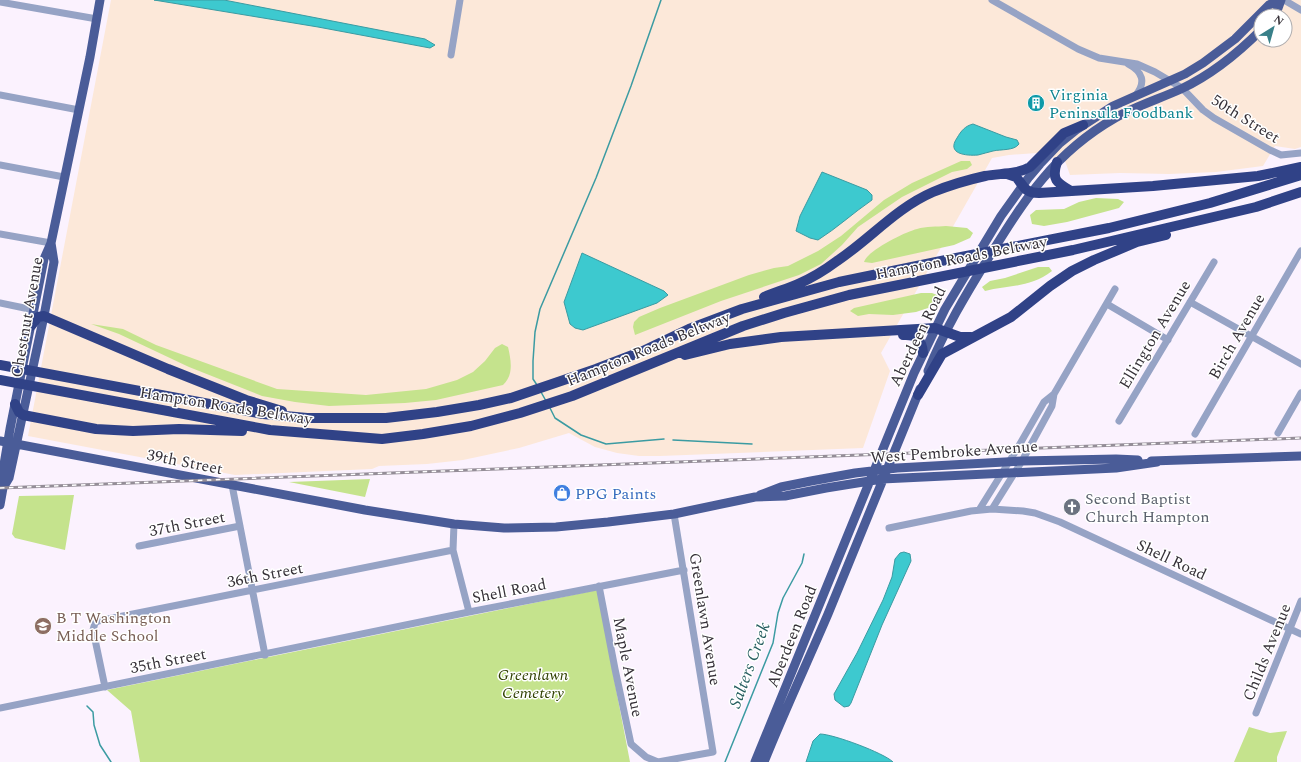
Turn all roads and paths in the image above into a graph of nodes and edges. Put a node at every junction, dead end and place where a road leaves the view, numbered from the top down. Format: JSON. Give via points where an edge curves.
{"nodes":[{"id":1,"x":100,"y":0,"type":"edge"},
{"id":2,"x":460,"y":0,"type":"edge"},
{"id":3,"x":992,"y":0,"type":"edge"},
{"id":4,"x":1281,"y":0,"type":"edge"},
{"id":5,"x":0,"y":2,"type":"edge"},
{"id":6,"x":1301,"y":10,"type":"edge"},
{"id":7,"x":96,"y":19,"type":"junction"},
{"id":8,"x":1253,"y":37,"type":"edge"},
{"id":9,"x":451,"y":55,"type":"dead end"},
{"id":10,"x":1124,"y":62,"type":"junction"},
{"id":11,"x":1170,"y":81,"type":"junction"},
{"id":12,"x":1182,"y":88,"type":"junction"},
{"id":13,"x":0,"y":95,"type":"edge"},
{"id":14,"x":1136,"y":95,"type":"junction"},
{"id":15,"x":79,"y":110,"type":"junction"},
{"id":16,"x":1083,"y":125,"type":"junction"},
{"id":17,"x":1301,"y":153,"type":"edge"},
{"id":18,"x":1057,"y":162,"type":"junction"},
{"id":19,"x":0,"y":165,"type":"edge"},
{"id":20,"x":1301,"y":167,"type":"edge"},
{"id":21,"x":1006,"y":174,"type":"junction"},
{"id":22,"x":1301,"y":175,"type":"edge"},
{"id":23,"x":64,"y":177,"type":"junction"},
{"id":24,"x":1022,"y":186,"type":"junction"},
{"id":25,"x":1072,"y":191,"type":"junction"},
{"id":26,"x":1301,"y":192,"type":"edge"},
{"id":27,"x":1031,"y":193,"type":"junction"},
{"id":28,"x":1256,"y":207,"type":"junction"},
{"id":29,"x":0,"y":234,"type":"edge"},
{"id":30,"x":51,"y":243,"type":"junction"},
{"id":31,"x":1301,"y":251,"type":"edge"},
{"id":32,"x":1214,"y":262,"type":"dead end"},
{"id":33,"x":1115,"y":289,"type":"dead end"},
{"id":34,"x":1190,"y":302,"type":"junction"},
{"id":35,"x":0,"y":303,"type":"edge"},
{"id":36,"x":1106,"y":304,"type":"junction"},
{"id":37,"x":742,"y":309,"type":"junction"},
{"id":38,"x":34,"y":310,"type":"junction"},
{"id":39,"x":44,"y":316,"type":"junction"},
{"id":40,"x":31,"y":326,"type":"junction"},
{"id":41,"x":935,"y":328,"type":"junction"},
{"id":42,"x":946,"y":332,"type":"junction"},
{"id":43,"x":843,"y":334,"type":"junction"},
{"id":44,"x":976,"y":336,"type":"junction"},
{"id":45,"x":1252,"y":336,"type":"junction"},
{"id":46,"x":1168,"y":340,"type":"junction"},
{"id":47,"x":923,"y":354,"type":"junction"},
{"id":48,"x":660,"y":360,"type":"junction"},
{"id":49,"x":1301,"y":364,"type":"edge"},
{"id":50,"x":3,"y":366,"type":"edge"},
{"id":51,"x":2,"y":381,"type":"edge"},
{"id":52,"x":1301,"y":393,"type":"edge"},
{"id":53,"x":1054,"y":394,"type":"junction"},
{"id":54,"x":918,"y":395,"type":"junction"},
{"id":55,"x":15,"y":404,"type":"junction"},
{"id":56,"x":23,"y":415,"type":"junction"},
{"id":57,"x":307,"y":418,"type":"junction"},
{"id":58,"x":1119,"y":421,"type":"dead end"},
{"id":59,"x":294,"y":433,"type":"junction"},
{"id":60,"x":1278,"y":433,"type":"dead end"},
{"id":61,"x":1195,"y":434,"type":"dead end"},
{"id":62,"x":8,"y":442,"type":"edge"},
{"id":63,"x":1301,"y":456,"type":"edge"},
{"id":64,"x":1022,"y":461,"type":"junction"},
{"id":65,"x":1009,"y":462,"type":"junction"},
{"id":66,"x":1157,"y":462,"type":"junction"},
{"id":67,"x":1,"y":466,"type":"edge"},
{"id":68,"x":886,"y":469,"type":"junction"},
{"id":69,"x":874,"y":471,"type":"junction"},
{"id":70,"x":1014,"y":473,"type":"junction"},
{"id":71,"x":1001,"y":474,"type":"junction"},
{"id":72,"x":882,"y":479,"type":"junction"},
{"id":73,"x":870,"y":480,"type":"junction"},
{"id":74,"x":232,"y":485,"type":"junction"},
{"id":75,"x":3,"y":488,"type":"junction"},
{"id":76,"x":756,"y":497,"type":"junction"},
{"id":77,"x":0,"y":505,"type":"edge"},
{"id":78,"x":992,"y":509,"type":"junction"},
{"id":79,"x":365,"y":510,"type":"joint"},
{"id":80,"x":979,"y":510,"type":"junction"},
{"id":81,"x":674,"y":514,"type":"junction"},
{"id":82,"x":454,"y":524,"type":"junction"},
{"id":83,"x":240,"y":526,"type":"junction"},
{"id":84,"x":889,"y":528,"type":"dead end"},
{"id":85,"x":139,"y":546,"type":"dead end"},
{"id":86,"x":453,"y":550,"type":"junction"},
{"id":87,"x":684,"y":570,"type":"junction"},
{"id":88,"x":599,"y":586,"type":"junction"},
{"id":89,"x":252,"y":591,"type":"junction"},
{"id":90,"x":1301,"y":601,"type":"edge"},
{"id":91,"x":469,"y":612,"type":"junction"},
{"id":92,"x":1290,"y":628,"type":"junction"},
{"id":93,"x":1301,"y":634,"type":"edge"},
{"id":94,"x":341,"y":639,"type":"joint"},
{"id":95,"x":265,"y":655,"type":"junction"},
{"id":96,"x":105,"y":686,"type":"junction"},
{"id":97,"x":0,"y":708,"type":"edge"},
{"id":98,"x":1256,"y":713,"type":"dead end"},
{"id":99,"x":636,"y":750,"type":"joint"},
{"id":100,"x":755,"y":762,"type":"edge"},
{"id":101,"x":764,"y":762,"type":"edge"}],
"edges":[{"from":1,"to":7,"type":"main road","name":"Chestnut Avenue"},
{"from":2,"to":9,"type":"street"},
{"from":3,"to":10,"type":"street","name":"50th Street","via":[[1078,49],[1099,58]]},
{"from":4,"to":6,"type":"street"},
{"from":4,"to":11,"type":"main road","name":"Aberdeen Road","via":[[1269,5],[1243,33],[1220,52]]},
{"from":5,"to":7,"type":"street"},
{"from":7,"to":15,"type":"main road","name":"Chestnut Avenue"},
{"from":8,"to":12,"type":"main road","name":"Aberdeen Road","via":[[1223,63]]},
{"from":10,"to":11,"type":"street","name":"50th Street","via":[[1147,68]]},
{"from":10,"to":14,"type":"street","via":[[1140,75],[1141,87]]},
{"from":11,"to":12,"type":"street","name":"50th Street"},
{"from":11,"to":14,"type":"main road","name":"Aberdeen Road"},
{"from":12,"to":17,"type":"street","name":"50th Street","via":[[1203,110],[1250,140],[1281,155]]},
{"from":12,"to":18,"type":"main road","name":"Aberdeen Road","via":[[1115,118],[1080,142]]},
{"from":13,"to":15,"type":"street"},
{"from":14,"to":16,"type":"main road","name":"Aberdeen Road"},
{"from":15,"to":23,"type":"main road","name":"Chestnut Avenue"},
{"from":16,"to":21,"type":"highway","via":[[1064,133],[1030,167]]},
{"from":16,"to":24,"type":"main road","name":"Aberdeen Road","via":[[1046,158]]},
{"from":18,"to":25,"type":"highway","via":[[1055,179]]},
{"from":18,"to":27,"type":"main road","name":"Aberdeen Road"},
{"from":19,"to":23,"type":"street"},
{"from":20,"to":25,"type":"highway","via":[[1250,177]]},
{"from":21,"to":24,"type":"highway","via":[[1016,177]]},
{"from":21,"to":37,"type":"highway","via":[[960,182],[933,192],[889,218],[821,272]]},
{"from":22,"to":37,"type":"highway","name":"Hampton Roads Beltway","via":[[1210,203],[1109,228],[839,282]]},
{"from":23,"to":30,"type":"main road","name":"Chestnut Avenue"},
{"from":24,"to":27,"type":"highway"},
{"from":24,"to":41,"type":"main road","name":"Aberdeen Road","via":[[995,225]]},
{"from":25,"to":27,"type":"highway"},
{"from":26,"to":28,"type":"highway","name":"Hampton Roads Beltway"},
{"from":27,"to":42,"type":"main road","name":"Aberdeen Road","via":[[1007,227]]},
{"from":28,"to":44,"type":"highway","via":[[1191,229],[1137,242],[1094,260],[1050,286],[1011,317]]},
{"from":28,"to":48,"type":"highway","name":"Hampton Roads Beltway","via":[[1073,250],[849,295],[743,326]]},
{"from":29,"to":30,"type":"street"},
{"from":30,"to":38,"type":"main road","name":"Chestnut Avenue","via":[[44,260]]},
{"from":30,"to":39,"type":"main road","name":"Chestnut Avenue","via":[[54,262]]},
{"from":31,"to":45,"type":"street","name":"Birch Avenue"},
{"from":32,"to":34,"type":"street","name":"Ellington Avenue"},
{"from":33,"to":36,"type":"street"},
{"from":34,"to":45,"type":"street"},
{"from":34,"to":46,"type":"street","name":"Ellington Avenue"},
{"from":35,"to":38,"type":"street"},
{"from":36,"to":46,"type":"street"},
{"from":36,"to":53,"type":"street"},
{"from":37,"to":57,"type":"highway","name":"Hampton Roads Beltway","via":[[689,329],[643,351],[512,398],[437,412],[386,418]]},
{"from":38,"to":40,"type":"main road","name":"Chestnut Avenue"},
{"from":39,"to":40,"type":"highway","via":[[38,317]]},
{"from":39,"to":56,"type":"main road","name":"Chestnut Avenue"},
{"from":39,"to":57,"type":"highway","via":[[246,400]]},
{"from":40,"to":55,"type":"main road","name":"Chestnut Avenue"},
{"from":41,"to":42,"type":"highway"},
{"from":41,"to":43,"type":"highway"},
{"from":41,"to":47,"type":"main road","name":"Aberdeen Road"},
{"from":42,"to":44,"type":"highway","via":[[962,337]]},
{"from":42,"to":54,"type":"main road","name":"Aberdeen Road"},
{"from":43,"to":47,"type":"highway","via":[[912,335],[921,342]]},
{"from":43,"to":48,"type":"highway","via":[[753,340]]},
{"from":44,"to":54,"type":"highway","via":[[940,356]]},
{"from":45,"to":49,"type":"street"},
{"from":45,"to":61,"type":"street","name":"Birch Avenue"},
{"from":46,"to":58,"type":"street","name":"Ellington Avenue"},
{"from":47,"to":69,"type":"main road","name":"Aberdeen Road"},
{"from":48,"to":59,"type":"highway","name":"Hampton Roads Beltway","via":[[572,396],[470,426],[382,439]]},
{"from":50,"to":57,"type":"highway","name":"Hampton Roads Beltway","via":[[264,414]]},
{"from":51,"to":59,"type":"highway","name":"Hampton Roads Beltway"},
{"from":52,"to":60,"type":"street"},
{"from":53,"to":64,"type":"street","via":[[1052,406]]},
{"from":53,"to":65,"type":"street","via":[[1044,402]]},
{"from":54,"to":68,"type":"main road","name":"Aberdeen Road"},
{"from":55,"to":56,"type":"highway"},
{"from":55,"to":62,"type":"main road","name":"Chestnut Avenue"},
{"from":56,"to":59,"type":"highway","via":[[96,429]]},
{"from":56,"to":62,"type":"main road","name":"Chestnut Avenue"},
{"from":62,"to":67,"type":"main road","name":"Chestnut Avenue"},
{"from":62,"to":74,"type":"main road","name":"39th Street"},
{"from":62,"to":75,"type":"main road","name":"Chestnut Avenue","via":[[9,478]]},
{"from":63,"to":66,"type":"main road","name":"West Pembroke Avenue"},
{"from":64,"to":65,"type":"main road","name":"West Pembroke Avenue"},
{"from":64,"to":66,"type":"main road","name":"West Pembroke Avenue","via":[[1116,459]]},
{"from":64,"to":70,"type":"street"},
{"from":65,"to":68,"type":"main road","name":"West Pembroke Avenue"},
{"from":65,"to":71,"type":"street"},
{"from":66,"to":70,"type":"main road","name":"West Pembroke Avenue","via":[[1116,468]]},
{"from":67,"to":75,"type":"main road","name":"Chestnut Avenue"},
{"from":68,"to":69,"type":"main road","name":"West Pembroke Avenue"},
{"from":68,"to":72,"type":"main road","name":"Aberdeen Road"},
{"from":69,"to":73,"type":"main road","name":"Aberdeen Road"},
{"from":69,"to":76,"type":"main road","name":"West Pembroke Avenue","via":[[781,487]]},
{"from":70,"to":71,"type":"main road","name":"West Pembroke Avenue"},
{"from":70,"to":78,"type":"street"},
{"from":71,"to":72,"type":"main road","name":"West Pembroke Avenue"},
{"from":71,"to":80,"type":"street"},
{"from":72,"to":73,"type":"main road","name":"West Pembroke Avenue"},
{"from":72,"to":101,"type":"main road","name":"Aberdeen Road","via":[[828,615]]},
{"from":73,"to":76,"type":"main road","name":"West Pembroke Avenue","via":[[785,496]]},
{"from":73,"to":100,"type":"main road","name":"Aberdeen Road"},
{"from":74,"to":79,"type":"main road","name":"39th Street"},
{"from":74,"to":83,"type":"street"},
{"from":75,"to":77,"type":"main road","name":"Chestnut Avenue"},
{"from":76,"to":81,"type":"main road","name":"West Pembroke Avenue"},
{"from":78,"to":80,"type":"street","name":"Shell Road"},
{"from":78,"to":92,"type":"street","name":"Shell Road","via":[[1023,511],[1060,522]]},
{"from":79,"to":82,"type":"main road","name":"West Pembroke Avenue"},
{"from":80,"to":84,"type":"street","name":"Shell Road"},
{"from":81,"to":82,"type":"main road","name":"West Pembroke Avenue","via":[[556,528],[504,528]]},
{"from":81,"to":87,"type":"street","name":"Greenlawn Avenue"},
{"from":82,"to":86,"type":"street"},
{"from":83,"to":85,"type":"street","name":"37th Street"},
{"from":83,"to":89,"type":"street"},
{"from":86,"to":89,"type":"street","name":"36th Street"},
{"from":86,"to":91,"type":"street"},
{"from":87,"to":88,"type":"street","name":"Shell Road"},
{"from":87,"to":99,"type":"street","name":"Greenlawn Avenue","via":[[713,752],[658,762]]},
{"from":88,"to":91,"type":"street","name":"Shell Road"},
{"from":88,"to":99,"type":"street","name":"Maple Avenue","via":[[628,737]]},
{"from":89,"to":95,"type":"street"},
{"from":89,"to":96,"type":"street","name":"36th Street","via":[[95,623],[94,636]]},
{"from":90,"to":92,"type":"street","name":"Childs Avenue"},
{"from":91,"to":94,"type":"street","name":"Shell Road"},
{"from":92,"to":93,"type":"street","name":"Shell Road"},
{"from":92,"to":98,"type":"street","name":"Childs Avenue"},
{"from":94,"to":95,"type":"street","name":"35th Street"},
{"from":95,"to":96,"type":"street","name":"35th Street"},
{"from":96,"to":97,"type":"street","name":"35th Street"}]}
